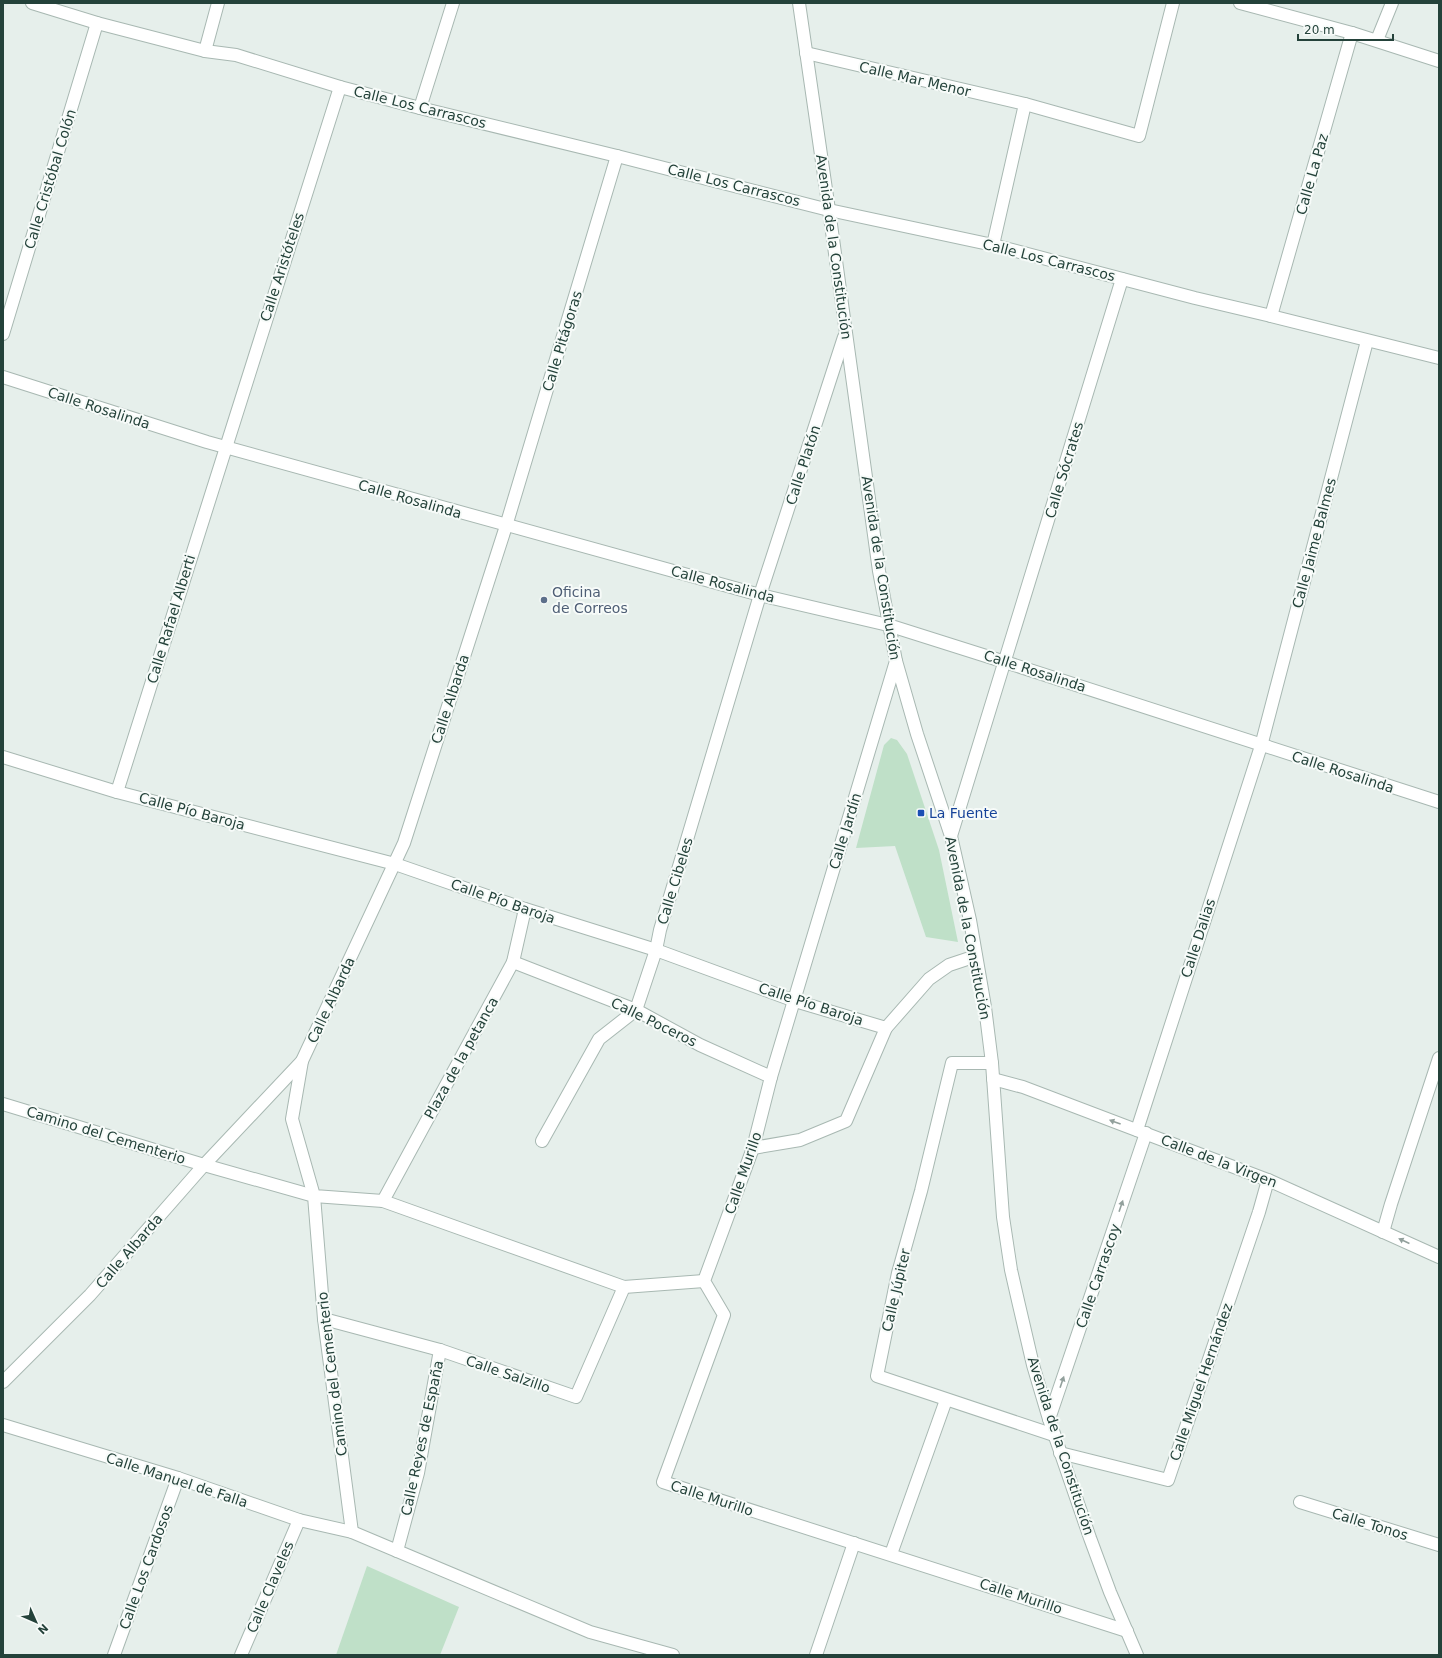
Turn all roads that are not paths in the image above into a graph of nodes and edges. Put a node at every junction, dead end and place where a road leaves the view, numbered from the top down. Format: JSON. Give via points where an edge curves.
{"nodes":[{"id":1,"x":32,"y":3,"type":"edge"},
{"id":2,"x":218,"y":3,"type":"edge"},
{"id":3,"x":453,"y":3,"type":"edge"},
{"id":4,"x":798,"y":3,"type":"edge"},
{"id":5,"x":1173,"y":3,"type":"edge"},
{"id":6,"x":1240,"y":3,"type":"edge"},
{"id":7,"x":1392,"y":3,"type":"edge"},
{"id":8,"x":97,"y":23,"type":"junction"},
{"id":9,"x":1352,"y":33,"type":"junction"},
{"id":10,"x":1377,"y":40,"type":"junction"},
{"id":11,"x":205,"y":51,"type":"junction"},
{"id":12,"x":806,"y":54,"type":"junction"},
{"id":13,"x":1439,"y":61,"type":"edge"},
{"id":14,"x":340,"y":87,"type":"junction"},
{"id":15,"x":1025,"y":104,"type":"junction"},
{"id":16,"x":420,"y":108,"type":"junction"},
{"id":17,"x":617,"y":156,"type":"junction"},
{"id":18,"x":829,"y":210,"type":"junction"},
{"id":19,"x":993,"y":245,"type":"junction"},
{"id":20,"x":1122,"y":279,"type":"junction"},
{"id":21,"x":1271,"y":316,"type":"junction"},
{"id":22,"x":3,"y":334,"type":"edge"},
{"id":23,"x":845,"y":334,"type":"junction"},
{"id":24,"x":1367,"y":341,"type":"junction"},
{"id":25,"x":1439,"y":358,"type":"edge"},
{"id":26,"x":3,"y":377,"type":"edge"},
{"id":27,"x":225,"y":447,"type":"junction"},
{"id":28,"x":506,"y":526,"type":"junction"},
{"id":29,"x":760,"y":595,"type":"junction"},
{"id":30,"x":888,"y":626,"type":"junction"},
{"id":31,"x":896,"y":661,"type":"junction"},
{"id":32,"x":1006,"y":662,"type":"junction"},
{"id":33,"x":1261,"y":746,"type":"junction"},
{"id":34,"x":3,"y":757,"type":"edge"},
{"id":35,"x":117,"y":792,"type":"junction"},
{"id":36,"x":1439,"y":802,"type":"edge"},
{"id":37,"x":951,"y":836,"type":"junction"},
{"id":38,"x":394,"y":864,"type":"junction"},
{"id":39,"x":525,"y":910,"type":"junction"},
{"id":40,"x":656,"y":950,"type":"junction"},
{"id":41,"x":976,"y":956,"type":"junction"},
{"id":42,"x":513,"y":962,"type":"junction"},
{"id":43,"x":795,"y":1001,"type":"junction"},
{"id":44,"x":636,"y":1010,"type":"junction"},
{"id":45,"x":886,"y":1028,"type":"junction"},
{"id":46,"x":1439,"y":1058,"type":"edge"},
{"id":47,"x":302,"y":1061,"type":"junction"},
{"id":48,"x":992,"y":1063,"type":"junction"},
{"id":49,"x":771,"y":1077,"type":"junction"},
{"id":50,"x":994,"y":1079,"type":"junction"},
{"id":51,"x":3,"y":1104,"type":"edge"},
{"id":52,"x":1141,"y":1132,"type":"junction"},
{"id":53,"x":542,"y":1140,"type":"dead end"},
{"id":54,"x":753,"y":1148,"type":"junction"},
{"id":55,"x":204,"y":1165,"type":"junction"},
{"id":56,"x":1268,"y":1180,"type":"junction"},
{"id":57,"x":314,"y":1196,"type":"junction"},
{"id":58,"x":383,"y":1201,"type":"junction"},
{"id":59,"x":1383,"y":1232,"type":"junction"},
{"id":60,"x":1439,"y":1257,"type":"edge"},
{"id":61,"x":704,"y":1281,"type":"junction"},
{"id":62,"x":624,"y":1287,"type":"junction"},
{"id":63,"x":324,"y":1319,"type":"junction"},
{"id":64,"x":440,"y":1350,"type":"junction"},
{"id":65,"x":3,"y":1382,"type":"edge"},
{"id":66,"x":946,"y":1400,"type":"junction"},
{"id":67,"x":1049,"y":1419,"type":"junction"},
{"id":68,"x":3,"y":1425,"type":"edge"},
{"id":69,"x":1054,"y":1435,"type":"junction"},
{"id":70,"x":1060,"y":1453,"type":"junction"},
{"id":71,"x":178,"y":1478,"type":"junction"},
{"id":72,"x":1300,"y":1502,"type":"dead end"},
{"id":73,"x":299,"y":1520,"type":"junction"},
{"id":74,"x":352,"y":1532,"type":"junction"},
{"id":75,"x":854,"y":1543,"type":"junction"},
{"id":76,"x":1439,"y":1545,"type":"edge"},
{"id":77,"x":397,"y":1550,"type":"junction"},
{"id":78,"x":891,"y":1554,"type":"junction"},
{"id":79,"x":1127,"y":1631,"type":"junction"},
{"id":80,"x":639,"y":1651,"type":"edge"},
{"id":81,"x":114,"y":1655,"type":"edge"},
{"id":82,"x":241,"y":1655,"type":"edge"},
{"id":83,"x":672,"y":1655,"type":"edge"},
{"id":84,"x":816,"y":1655,"type":"edge"},
{"id":85,"x":1137,"y":1655,"type":"edge"}],
"edges":[{"from":1,"to":8,"type":"street","name":"Calle Los Carrascos"},
{"from":2,"to":11,"type":"street"},
{"from":3,"to":16,"type":"street"},
{"from":4,"to":12,"type":"street","name":"Avenida de la Constitución"},
{"from":5,"to":15,"type":"street","name":"Calle Mar Menor","via":[[1138,136]]},
{"from":6,"to":9,"type":"street"},
{"from":7,"to":10,"type":"street"},
{"from":8,"to":11,"type":"street","name":"Calle Los Carrascos"},
{"from":8,"to":22,"type":"street","name":"Calle Cristóbal Colón"},
{"from":9,"to":10,"type":"street"},
{"from":9,"to":21,"type":"street","name":"Calle La Paz"},
{"from":10,"to":13,"type":"street"},
{"from":11,"to":14,"type":"street","name":"Calle Los Carrascos","via":[[236,55]]},
{"from":12,"to":15,"type":"street","name":"Calle Mar Menor"},
{"from":12,"to":18,"type":"street","name":"Avenida de la Constitución"},
{"from":14,"to":16,"type":"street","name":"Calle Los Carrascos"},
{"from":14,"to":27,"type":"street","name":"Calle Aristóteles"},
{"from":15,"to":19,"type":"street"},
{"from":16,"to":17,"type":"street","name":"Calle Los Carrascos"},
{"from":17,"to":18,"type":"street","name":"Calle Los Carrascos"},
{"from":17,"to":28,"type":"street","name":"Calle Pitágoras"},
{"from":18,"to":19,"type":"street","name":"Calle Los Carrascos"},
{"from":18,"to":23,"type":"street","name":"Avenida de la Constitución"},
{"from":19,"to":20,"type":"street","name":"Calle Los Carrascos"},
{"from":20,"to":21,"type":"street","name":"Calle Los Carrascos"},
{"from":20,"to":32,"type":"street","name":"Calle Sócrates"},
{"from":21,"to":24,"type":"street","name":"Calle Los Carrascos"},
{"from":23,"to":29,"type":"street","name":"Calle Platón"},
{"from":23,"to":30,"type":"street","name":"Avenida de la Constitución"},
{"from":24,"to":25,"type":"street","name":"Calle Los Carrascos"},
{"from":24,"to":33,"type":"street","name":"Calle Jaime Balmes"},
{"from":26,"to":27,"type":"street","name":"Calle Rosalinda"},
{"from":27,"to":28,"type":"street","name":"Calle Rosalinda"},
{"from":27,"to":35,"type":"street","name":"Calle Rafael Alberti"},
{"from":28,"to":29,"type":"street","name":"Calle Rosalinda"},
{"from":28,"to":38,"type":"street","name":"Calle Albarda","via":[[404,843]]},
{"from":29,"to":30,"type":"street","name":"Calle Rosalinda"},
{"from":29,"to":40,"type":"street","name":"Calle Cibeles"},
{"from":30,"to":31,"type":"street","name":"Avenida de la Constitución"},
{"from":30,"to":32,"type":"street","name":"Calle Rosalinda"},
{"from":31,"to":37,"type":"street","name":"Avenida de la Constitución"},
{"from":31,"to":43,"type":"street","name":"Calle Jardín"},
{"from":32,"to":33,"type":"street","name":"Calle Rosalinda"},
{"from":32,"to":37,"type":"street","name":"Calle Sócrates"},
{"from":33,"to":36,"type":"street","name":"Calle Rosalinda"},
{"from":33,"to":52,"type":"street","name":"Calle Dalias"},
{"from":34,"to":35,"type":"street","name":"Calle Pío Baroja"},
{"from":35,"to":38,"type":"street","name":"Calle Pío Baroja"},
{"from":37,"to":41,"type":"street","name":"Avenida de la Constitución"},
{"from":38,"to":39,"type":"street","name":"Calle Pío Baroja"},
{"from":38,"to":47,"type":"street","name":"Calle Albarda"},
{"from":39,"to":40,"type":"street","name":"Calle Pío Baroja"},
{"from":39,"to":42,"type":"street","name":"Plaza de la petanca"},
{"from":40,"to":43,"type":"street","name":"Calle Pío Baroja"},
{"from":40,"to":44,"type":"street","name":"Calle Cibeles"},
{"from":41,"to":45,"type":"street","via":[[949,965],[929,979]]},
{"from":41,"to":48,"type":"street","name":"Avenida de la Constitución"},
{"from":42,"to":44,"type":"street","name":"Calle Poceros"},
{"from":42,"to":58,"type":"street","name":"Plaza de la petanca"},
{"from":43,"to":45,"type":"street","name":"Calle Pío Baroja"},
{"from":43,"to":49,"type":"street","name":"Calle Jardín"},
{"from":44,"to":49,"type":"street","name":"Calle Poceros","via":[[700,1045]]},
{"from":44,"to":53,"type":"street","via":[[599,1039]]},
{"from":45,"to":54,"type":"street","via":[[846,1121],[800,1140]]},
{"from":46,"to":59,"type":"street"},
{"from":47,"to":55,"type":"street","name":"Calle Albarda"},
{"from":47,"to":57,"type":"street","via":[[292,1119]]},
{"from":48,"to":50,"type":"street","name":"Avenida de la Constitución"},
{"from":48,"to":66,"type":"street","name":"Calle Júpiter","via":[[952,1063],[898,1273],[877,1376]]},
{"from":49,"to":54,"type":"street","name":"Calle Murillo"},
{"from":52,"to":50,"type":"street","name":"Calle de la Virgen","one_way":true},
{"from":50,"to":67,"type":"street","name":"Avenida de la Constitución","via":[[1002,1211],[1011,1270],[1033,1365]]},
{"from":51,"to":55,"type":"street","name":"Camino del Cementerio"},
{"from":52,"to":56,"type":"street","name":"Calle de la Virgen"},
{"from":67,"to":52,"type":"street","name":"Calle Carrascoy","one_way":true},
{"from":54,"to":61,"type":"street","name":"Calle Murillo"},
{"from":55,"to":57,"type":"street","name":"Camino del Cementerio"},
{"from":55,"to":65,"type":"street","name":"Calle Albarda","via":[[90,1295]]},
{"from":56,"to":59,"type":"street","name":"Calle de la Virgen"},
{"from":56,"to":70,"type":"street","name":"Calle Miguel Hernández","via":[[1260,1212],[1168,1480]]},
{"from":57,"to":58,"type":"street"},
{"from":57,"to":63,"type":"street","name":"Camino del Cementerio"},
{"from":58,"to":62,"type":"street"},
{"from":60,"to":59,"type":"street","name":"Calle de la Virgen","one_way":true},
{"from":61,"to":62,"type":"street"},
{"from":61,"to":75,"type":"street","name":"Calle Murillo","via":[[724,1315],[663,1482]]},
{"from":62,"to":64,"type":"street","name":"Calle Salzillo","via":[[576,1397]]},
{"from":63,"to":64,"type":"street","name":"Calle Salzillo"},
{"from":63,"to":74,"type":"street","name":"Camino del Cementerio"},
{"from":64,"to":77,"type":"street","name":"Calle Reyes de España","via":[[418,1473]]},
{"from":66,"to":69,"type":"street","name":"Calle Júpiter"},
{"from":66,"to":78,"type":"street"},
{"from":67,"to":69,"type":"street","name":"Avenida de la Constitución"},
{"from":68,"to":71,"type":"street","name":"Calle Manuel de Falla"},
{"from":69,"to":70,"type":"street","name":"Avenida de la Constitución"},
{"from":70,"to":79,"type":"street","name":"Avenida de la Constitución"},
{"from":71,"to":73,"type":"street","name":"Calle Manuel de Falla"},
{"from":71,"to":81,"type":"street","name":"Calle Los Cardosos"},
{"from":72,"to":76,"type":"street","name":"Calle Tonos"},
{"from":73,"to":74,"type":"street","name":"Calle Manuel de Falla"},
{"from":73,"to":82,"type":"street","name":"Calle Claveles"},
{"from":74,"to":77,"type":"street"},
{"from":75,"to":78,"type":"street","name":"Calle Murillo"},
{"from":75,"to":84,"type":"street"},
{"from":77,"to":80,"type":"street"},
{"from":78,"to":79,"type":"street","name":"Calle Murillo"},
{"from":79,"to":85,"type":"street","name":"Avenida de la Constitución"},
{"from":80,"to":83,"type":"street"}]}
